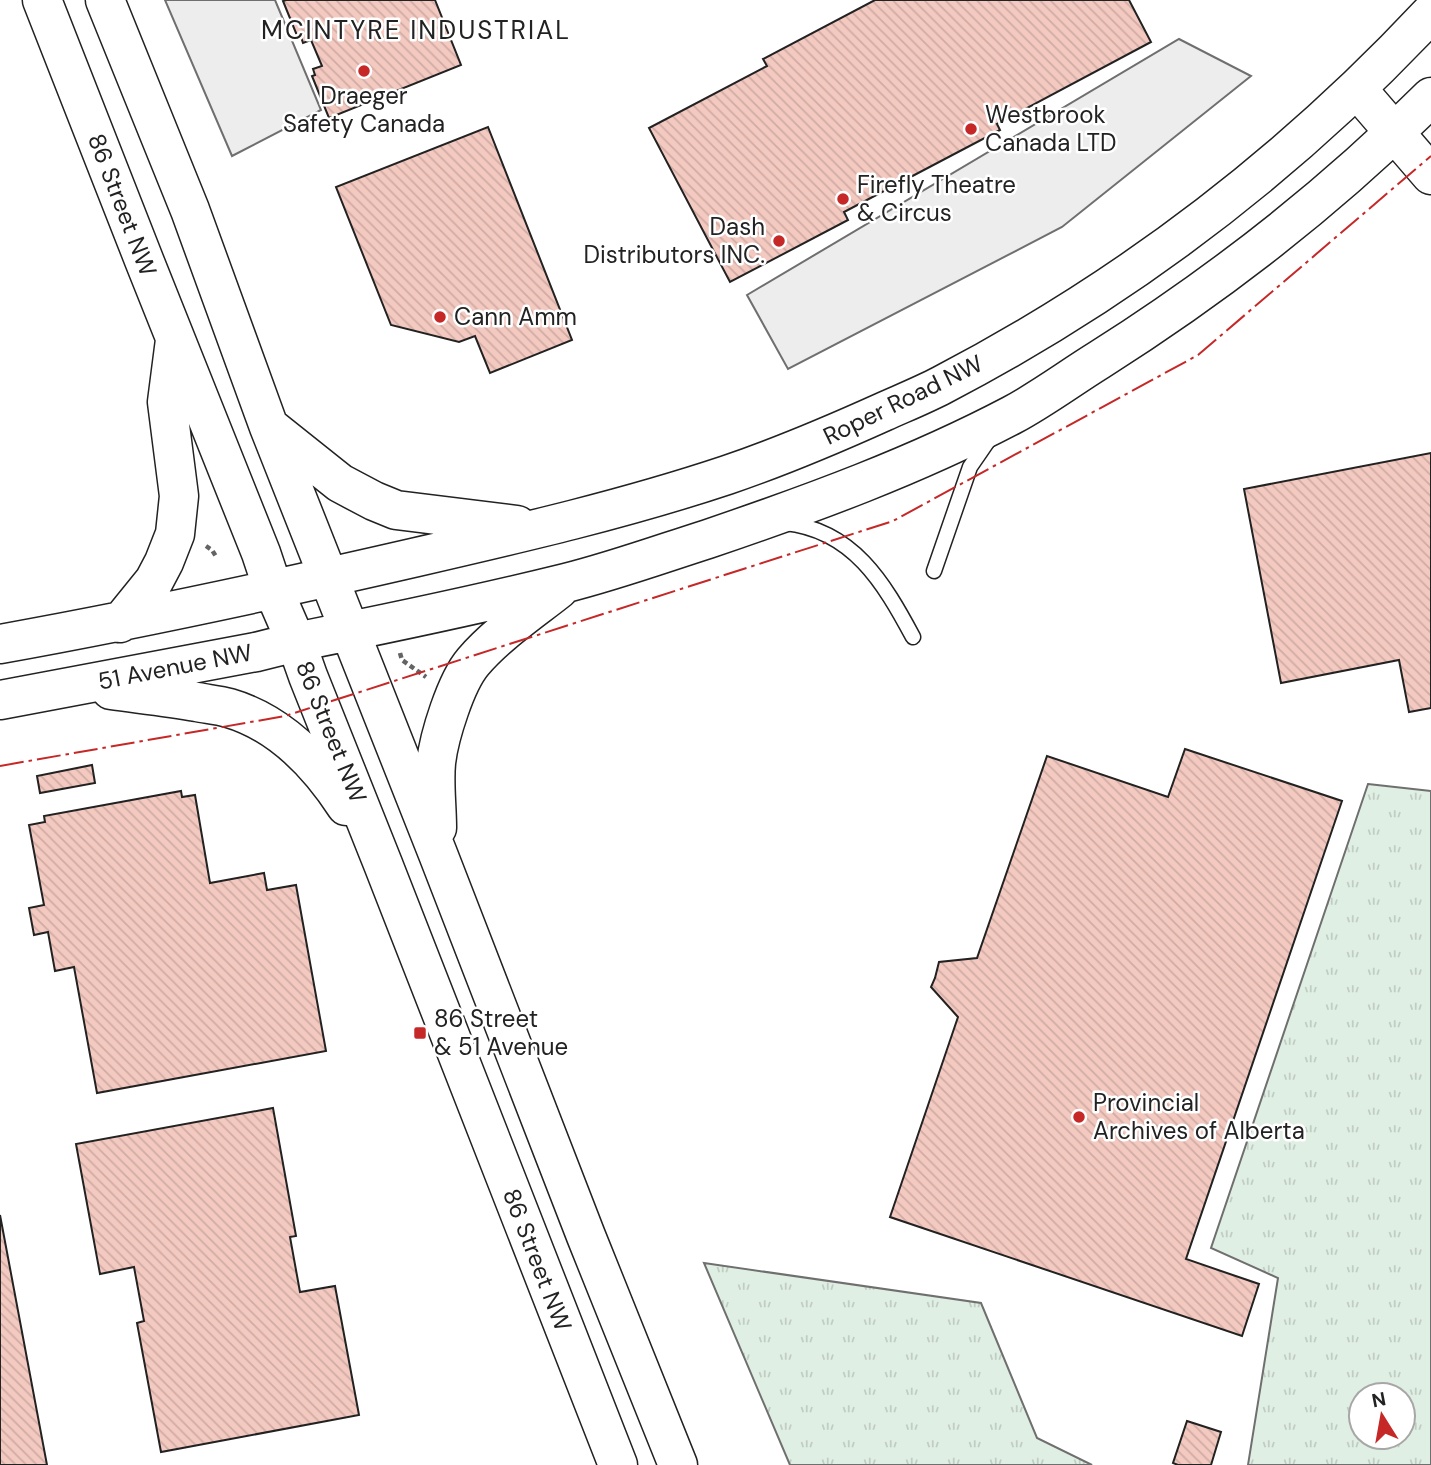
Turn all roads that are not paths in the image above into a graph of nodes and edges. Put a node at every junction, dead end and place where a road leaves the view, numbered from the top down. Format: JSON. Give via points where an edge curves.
{"nodes":[{"id":1,"x":42,"y":0,"type":"edge"},
{"id":2,"x":105,"y":0,"type":"edge"},
{"id":3,"x":1431,"y":13,"type":"edge"},
{"id":4,"x":1357,"y":89,"type":"junction"},
{"id":5,"x":1431,"y":97,"type":"edge"},
{"id":6,"x":1395,"y":133,"type":"junction"},
{"id":7,"x":1431,"y":175,"type":"edge"},
{"id":8,"x":175,"y":338,"type":"junction"},
{"id":9,"x":1014,"y":414,"type":"junction"},
{"id":10,"x":269,"y":427,"type":"junction"},
{"id":11,"x":763,"y":520,"type":"junction"},
{"id":12,"x":543,"y":528,"type":"junction"},
{"id":13,"x":934,"y":572,"type":"dead end"},
{"id":14,"x":328,"y":578,"type":"junction"},
{"id":15,"x":569,"y":582,"type":"junction"},
{"id":16,"x":273,"y":589,"type":"junction"},
{"id":17,"x":120,"y":622,"type":"junction"},
{"id":18,"x":350,"y":631,"type":"junction"},
{"id":19,"x":913,"y":638,"type":"dead end"},
{"id":20,"x":296,"y":642,"type":"junction"},
{"id":21,"x":0,"y":644,"type":"edge"},
{"id":22,"x":74,"y":686,"type":"junction"},
{"id":23,"x":0,"y":700,"type":"edge"},
{"id":24,"x":438,"y":854,"type":"junction"},
{"id":25,"x":383,"y":864,"type":"junction"},
{"id":26,"x":618,"y":1465,"type":"edge"},
{"id":27,"x":678,"y":1465,"type":"edge"}],
"edges":[{"from":1,"to":8,"type":"main road","name":"86 Street NW"},
{"from":2,"to":10,"type":"main road","via":[[190,210]]},
{"from":3,"to":4,"type":"main road","name":"Roper Road NW"},
{"from":4,"to":6,"type":"main road"},
{"from":4,"to":12,"type":"main road","name":"Roper Road NW","via":[[1197,226],[1049,325],[940,386],[729,474]]},
{"from":5,"to":6,"type":"main road"},
{"from":6,"to":7,"type":"main road"},
{"from":6,"to":9,"type":"main road","via":[[1251,256],[1161,321]]},
{"from":8,"to":16,"type":"main road","name":"86 Street NW"},
{"from":8,"to":17,"type":"main road","via":[[167,402],[179,496],[175,534],[154,581]]},
{"from":9,"to":11,"type":"main road","via":[[911,463]]},
{"from":9,"to":13,"type":"lane","via":[[971,467]]},
{"from":10,"to":12,"type":"main road","via":[[340,483],[396,510]]},
{"from":10,"to":14,"type":"main road"},
{"from":11,"to":15,"type":"main road"},
{"from":11,"to":19,"type":"lane","via":[[814,528],[850,550],[884,587]]},
{"from":12,"to":14,"type":"main road","name":"Roper Road NW"},
{"from":14,"to":16,"type":"main road","name":"Roper Road NW"},
{"from":14,"to":18,"type":"main road"},
{"from":15,"to":18,"type":"main road"},
{"from":15,"to":24,"type":"main road","via":[[472,663],[454,695],[436,763]]},
{"from":16,"to":17,"type":"main road"},
{"from":16,"to":20,"type":"main road","name":"86 Street NW"},
{"from":17,"to":21,"type":"main road"},
{"from":18,"to":20,"type":"main road","name":"51 Avenue NW"},
{"from":18,"to":24,"type":"main road"},
{"from":20,"to":22,"type":"main road","name":"51 Avenue NW"},
{"from":20,"to":25,"type":"main road","name":"86 Street NW"},
{"from":22,"to":23,"type":"main road","name":"51 Avenue NW"},
{"from":22,"to":25,"type":"main road","via":[[228,708],[281,733],[336,791]]},
{"from":24,"to":27,"type":"main road"},
{"from":25,"to":26,"type":"main road","name":"86 Street NW"}]}
